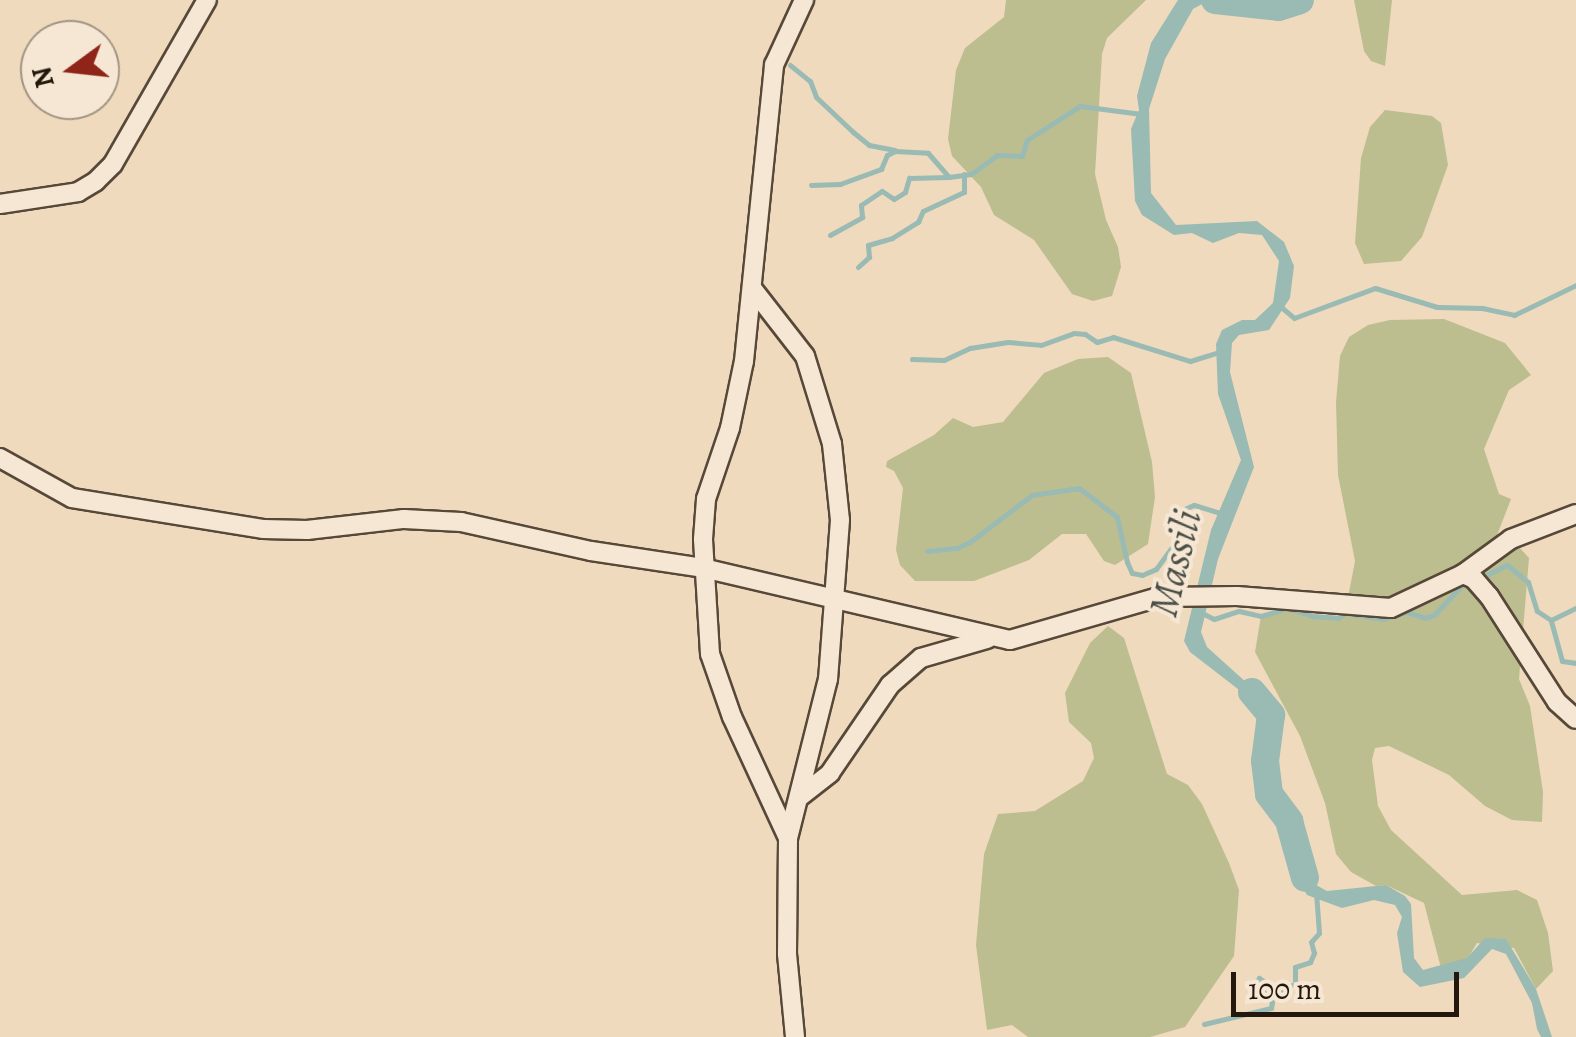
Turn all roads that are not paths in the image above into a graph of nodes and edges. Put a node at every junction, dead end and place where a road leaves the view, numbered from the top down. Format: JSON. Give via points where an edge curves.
{"nodes":[{"id":1,"x":207,"y":0,"type":"edge"},
{"id":2,"x":804,"y":0,"type":"edge"},
{"id":3,"x":0,"y":204,"type":"edge"},
{"id":4,"x":752,"y":288,"type":"junction"},
{"id":5,"x":0,"y":458,"type":"edge"},
{"id":6,"x":1576,"y":514,"type":"edge"},
{"id":7,"x":703,"y":568,"type":"junction"},
{"id":8,"x":1463,"y":574,"type":"junction"},
{"id":9,"x":837,"y":598,"type":"junction"},
{"id":10,"x":992,"y":637,"type":"junction"},
{"id":11,"x":1576,"y":719,"type":"edge"},
{"id":12,"x":801,"y":796,"type":"junction"},
{"id":13,"x":788,"y":838,"type":"junction"},
{"id":14,"x":796,"y":1037,"type":"edge"}],
"edges":[{"from":1,"to":3,"type":"street","via":[[104,172],[78,192]]},
{"from":2,"to":4,"type":"street","via":[[774,65]]},
{"from":4,"to":7,"type":"street","via":[[730,428],[706,499]]},
{"from":4,"to":9,"type":"street","via":[[805,356],[818,391],[840,520]]},
{"from":5,"to":7,"type":"street","via":[[72,498],[263,529],[404,519],[461,522]]},
{"from":6,"to":8,"type":"street","via":[[1512,540]]},
{"from":7,"to":9,"type":"street"},
{"from":7,"to":13,"type":"street","via":[[710,654]]},
{"from":8,"to":10,"type":"street","via":[[1391,608],[1254,596],[1159,597],[1046,633]]},
{"from":8,"to":11,"type":"street","via":[[1489,596],[1557,702]]},
{"from":9,"to":10,"type":"street"},
{"from":9,"to":12,"type":"street","via":[[828,678]]},
{"from":10,"to":12,"type":"street","via":[[920,658],[890,685],[830,772]]},
{"from":12,"to":13,"type":"street"},
{"from":13,"to":14,"type":"street","via":[[787,954]]}]}
